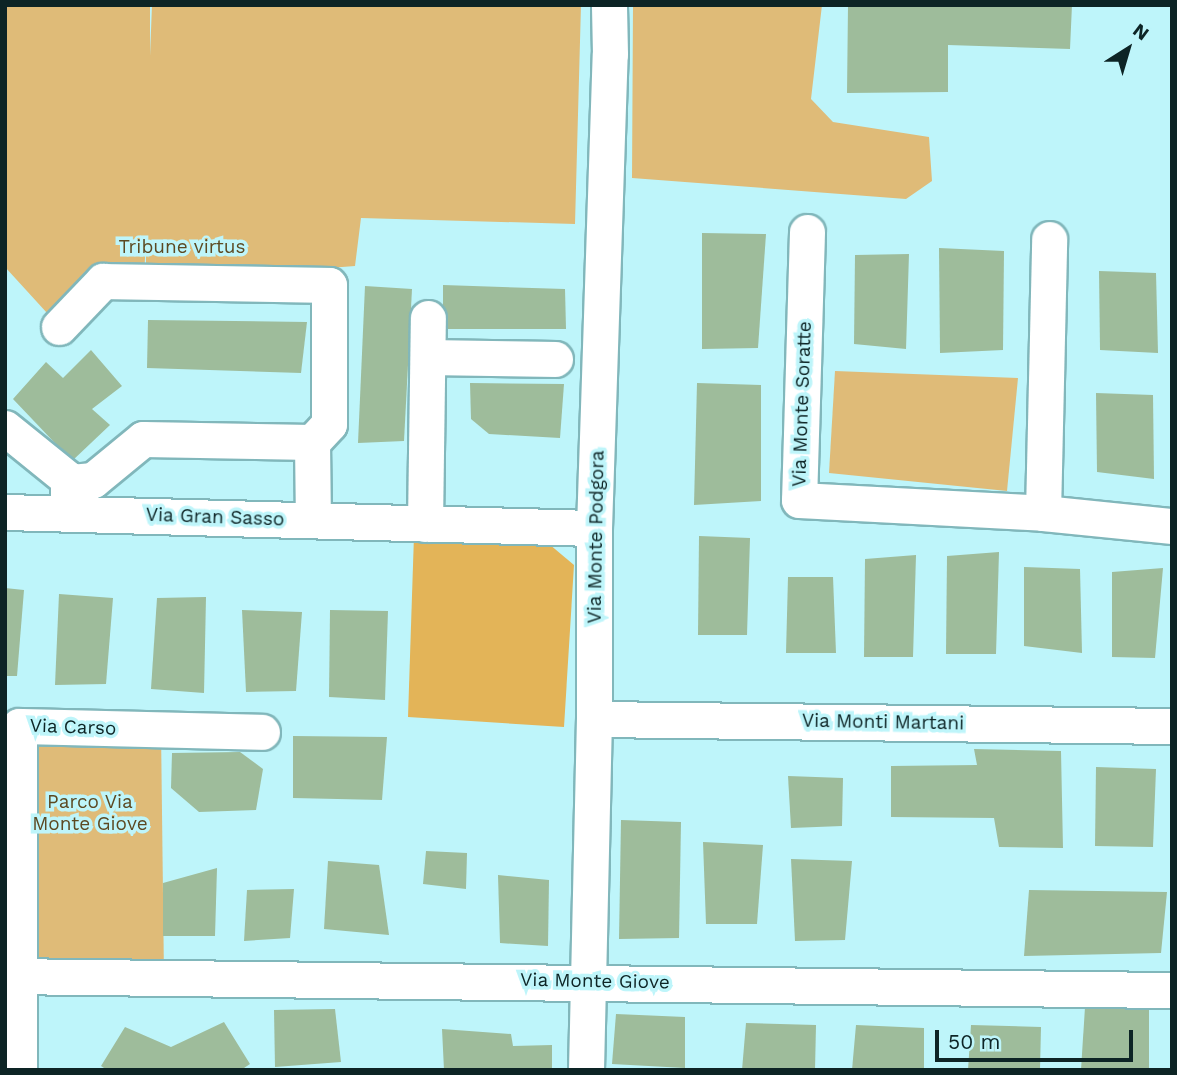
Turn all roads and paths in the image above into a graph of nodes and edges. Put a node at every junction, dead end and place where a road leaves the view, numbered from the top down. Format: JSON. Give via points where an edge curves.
{"nodes":[{"id":1,"x":609,"y":5,"type":"edge"},
{"id":2,"x":807,"y":232,"type":"dead end"},
{"id":3,"x":1049,"y":239,"type":"dead end"},
{"id":4,"x":428,"y":318,"type":"dead end"},
{"id":5,"x":59,"y":327,"type":"dead end"},
{"id":6,"x":428,"y":357,"type":"junction"},
{"id":7,"x":555,"y":359,"type":"dead end"},
{"id":8,"x":5,"y":428,"type":"edge"},
{"id":9,"x":312,"y":442,"type":"junction"},
{"id":10,"x":68,"y":498,"type":"junction"},
{"id":11,"x":5,"y":512,"type":"edge"},
{"id":12,"x":1043,"y":513,"type":"junction"},
{"id":13,"x":313,"y":520,"type":"junction"},
{"id":14,"x":425,"y":524,"type":"junction"},
{"id":15,"x":1172,"y":526,"type":"edge"},
{"id":16,"x":594,"y":528,"type":"junction"},
{"id":17,"x":594,"y":719,"type":"junction"},
{"id":18,"x":1172,"y":726,"type":"edge"},
{"id":19,"x":262,"y":732,"type":"dead end"},
{"id":20,"x":12,"y":976,"type":"edge"},
{"id":21,"x":589,"y":981,"type":"junction"},
{"id":22,"x":1172,"y":990,"type":"edge"},
{"id":23,"x":19,"y":1070,"type":"edge"},
{"id":24,"x":586,"y":1070,"type":"edge"}],
"edges":[{"from":1,"to":16,"type":"street","name":"Via Monte Podgora"},
{"from":2,"to":12,"type":"street","name":"Via Monte Soratte","via":[[799,500]]},
{"from":3,"to":12,"type":"street"},
{"from":4,"to":6,"type":"street"},
{"from":5,"to":9,"type":"street","via":[[103,281],[329,285],[329,424]]},
{"from":6,"to":7,"type":"street"},
{"from":6,"to":14,"type":"street"},
{"from":8,"to":10,"type":"street","via":[[68,479]]},
{"from":9,"to":10,"type":"street","via":[[143,439]]},
{"from":9,"to":13,"type":"street"},
{"from":10,"to":11,"type":"street","name":"Via Gran Sasso"},
{"from":10,"to":13,"type":"street","name":"Via Gran Sasso"},
{"from":12,"to":15,"type":"street","name":"Via Monte Soratte"},
{"from":13,"to":14,"type":"street","name":"Via Gran Sasso"},
{"from":14,"to":16,"type":"street","name":"Via Gran Sasso"},
{"from":16,"to":17,"type":"street","name":"Via Monte Podgora"},
{"from":17,"to":18,"type":"street","name":"Via Monti Martani"},
{"from":17,"to":21,"type":"street","name":"Via Monte Podgora"},
{"from":19,"to":20,"type":"street","name":"Via Carso","via":[[19,726]]},
{"from":20,"to":21,"type":"street","name":"Via Monte Giove"},
{"from":20,"to":23,"type":"street","name":"Via Carso"},
{"from":21,"to":22,"type":"street","name":"Via Monte Giove"},
{"from":21,"to":24,"type":"street","name":"Via Monte Podgora"}]}
